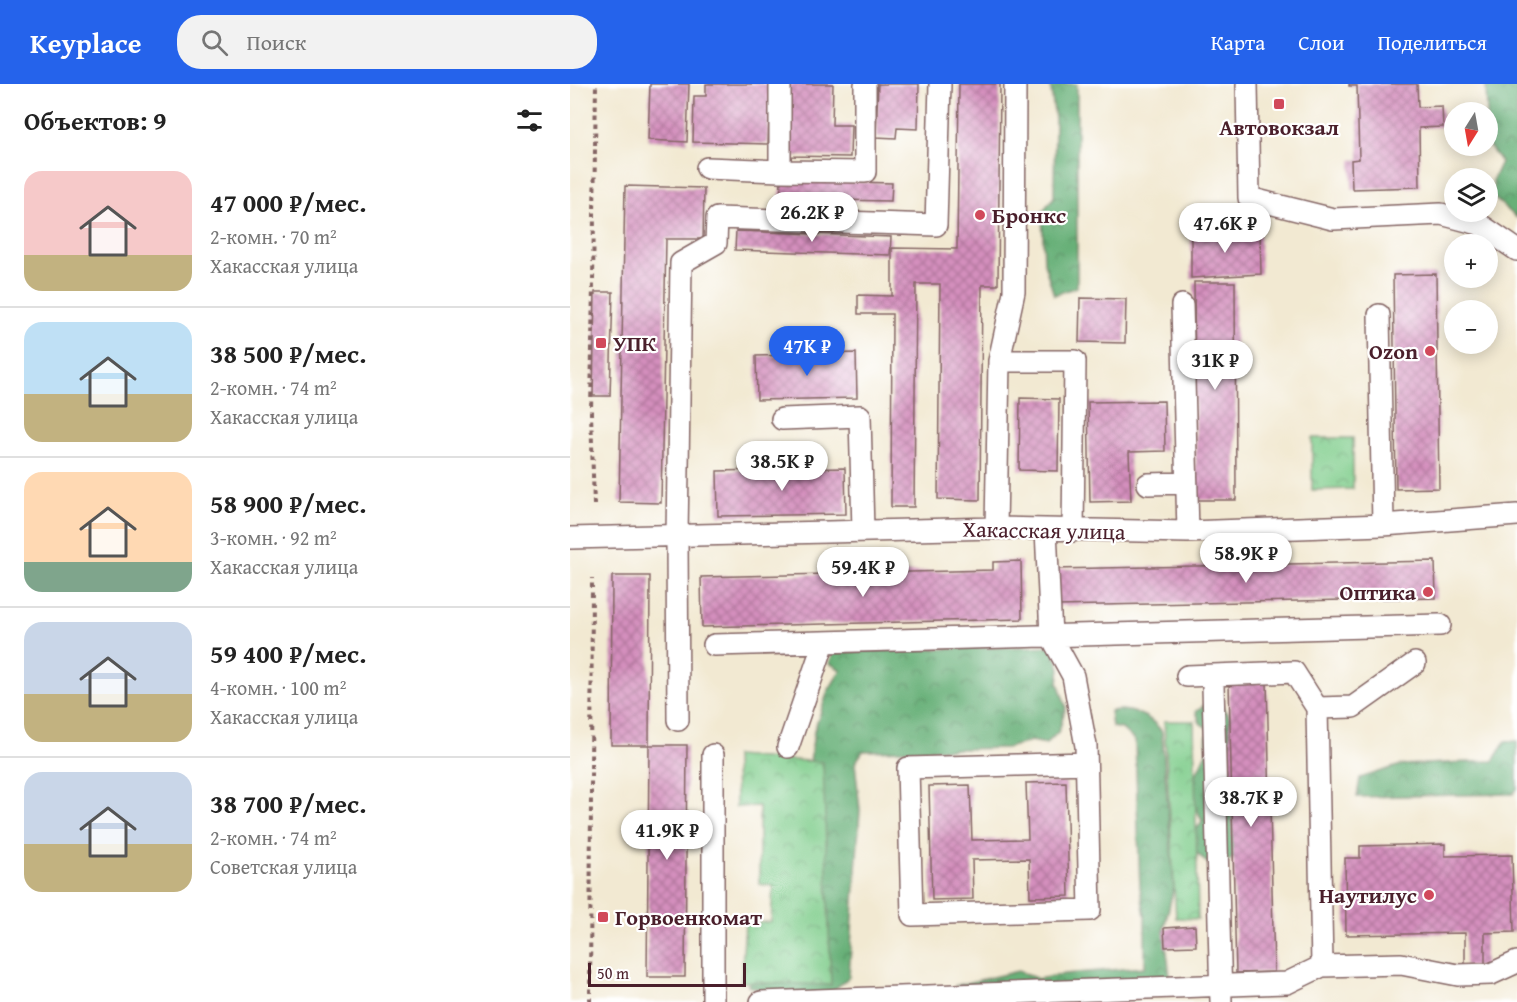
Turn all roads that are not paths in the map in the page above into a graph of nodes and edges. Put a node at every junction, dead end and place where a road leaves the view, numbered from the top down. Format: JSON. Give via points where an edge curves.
{"nodes":[{"id":1,"x":780,"y":84,"type":"edge"},
{"id":2,"x":865,"y":84,"type":"edge"},
{"id":3,"x":940,"y":84,"type":"edge"},
{"id":4,"x":1015,"y":84,"type":"edge"},
{"id":5,"x":1247,"y":84,"type":"edge"},
{"id":6,"x":707,"y":168,"type":"dead end"},
{"id":7,"x":780,"y":171,"type":"junction"},
{"id":8,"x":1517,"y":250,"type":"edge"},
{"id":9,"x":1182,"y":304,"type":"dead end"},
{"id":10,"x":1379,"y":315,"type":"dead end"},
{"id":11,"x":999,"y":361,"type":"junction"},
{"id":12,"x":782,"y":419,"type":"dead end"},
{"id":13,"x":1186,"y":483,"type":"junction"},
{"id":14,"x":1148,"y":484,"type":"dead end"},
{"id":15,"x":1517,"y":515,"type":"edge"},
{"id":16,"x":1383,"y":525,"type":"junction"},
{"id":17,"x":996,"y":528,"type":"junction"},
{"id":18,"x":1046,"y":530,"type":"junction"},
{"id":19,"x":863,"y":531,"type":"junction"},
{"id":20,"x":1073,"y":531,"type":"junction"},
{"id":21,"x":1188,"y":532,"type":"junction"},
{"id":22,"x":677,"y":536,"type":"junction"},
{"id":23,"x":570,"y":538,"type":"edge"},
{"id":24,"x":1440,"y":625,"type":"dead end"},
{"id":25,"x":1051,"y":636,"type":"junction"},
{"id":26,"x":824,"y":642,"type":"junction"},
{"id":27,"x":714,"y":645,"type":"dead end"},
{"id":28,"x":1415,"y":663,"type":"dead end"},
{"id":29,"x":1187,"y":676,"type":"dead end"},
{"id":30,"x":1213,"y":685,"type":"dead end"},
{"id":31,"x":1317,"y":708,"type":"junction"},
{"id":32,"x":678,"y":720,"type":"dead end"},
{"id":33,"x":788,"y":747,"type":"dead end"},
{"id":34,"x":713,"y":755,"type":"dead end"},
{"id":35,"x":1086,"y":763,"type":"junction"},
{"id":36,"x":1517,"y":962,"type":"edge"},
{"id":37,"x":1322,"y":966,"type":"junction"},
{"id":38,"x":1221,"y":994,"type":"edge"},
{"id":39,"x":920,"y":1000,"type":"edge"},
{"id":40,"x":712,"y":1002,"type":"edge"},
{"id":41,"x":761,"y":1002,"type":"edge"}],
"edges":[{"from":1,"to":7,"type":"street"},
{"from":2,"to":7,"type":"street","via":[[865,172]]},
{"from":3,"to":22,"type":"street","via":[[936,225],[717,218],[716,243],[681,263]]},
{"from":4,"to":11,"type":"street","via":[[1014,292]]},
{"from":5,"to":8,"type":"street","via":[[1250,198],[1333,219],[1441,214],[1479,224]]},
{"from":6,"to":7,"type":"street"},
{"from":9,"to":13,"type":"street"},
{"from":10,"to":16,"type":"street"},
{"from":11,"to":17,"type":"street"},
{"from":11,"to":20,"type":"street","via":[[1075,361]]},
{"from":12,"to":19,"type":"street","via":[[860,416]]},
{"from":13,"to":14,"type":"street"},
{"from":13,"to":21,"type":"street"},
{"from":15,"to":16,"type":"street","name":"Хакасская улица"},
{"from":16,"to":21,"type":"street","name":"Хакасская улица"},
{"from":17,"to":18,"type":"street","name":"Хакасская улица"},
{"from":17,"to":19,"type":"street","name":"Хакасская улица"},
{"from":18,"to":20,"type":"street","name":"Хакасская улица"},
{"from":18,"to":25,"type":"street"},
{"from":19,"to":22,"type":"street","name":"Хакасская улица"},
{"from":20,"to":21,"type":"street","name":"Хакасская улица"},
{"from":22,"to":23,"type":"street","name":"Хакасская улица"},
{"from":22,"to":32,"type":"street"},
{"from":24,"to":25,"type":"street"},
{"from":25,"to":26,"type":"street"},
{"from":25,"to":35,"type":"street","via":[[1073,676]]},
{"from":26,"to":27,"type":"street"},
{"from":26,"to":33,"type":"street"},
{"from":28,"to":31,"type":"street","via":[[1353,707]]},
{"from":29,"to":31,"type":"street","via":[[1294,672]]},
{"from":30,"to":38,"type":"street"},
{"from":31,"to":37,"type":"street"},
{"from":34,"to":40,"type":"street"},
{"from":35,"to":35,"type":"street","via":[[1090,910],[912,915],[908,768]]},
{"from":36,"to":37,"type":"street","via":[[1491,974],[1458,975],[1401,964]]},
{"from":37,"to":38,"type":"street","via":[[1287,983]]},
{"from":38,"to":39,"type":"street"},
{"from":39,"to":41,"type":"street"}]}
